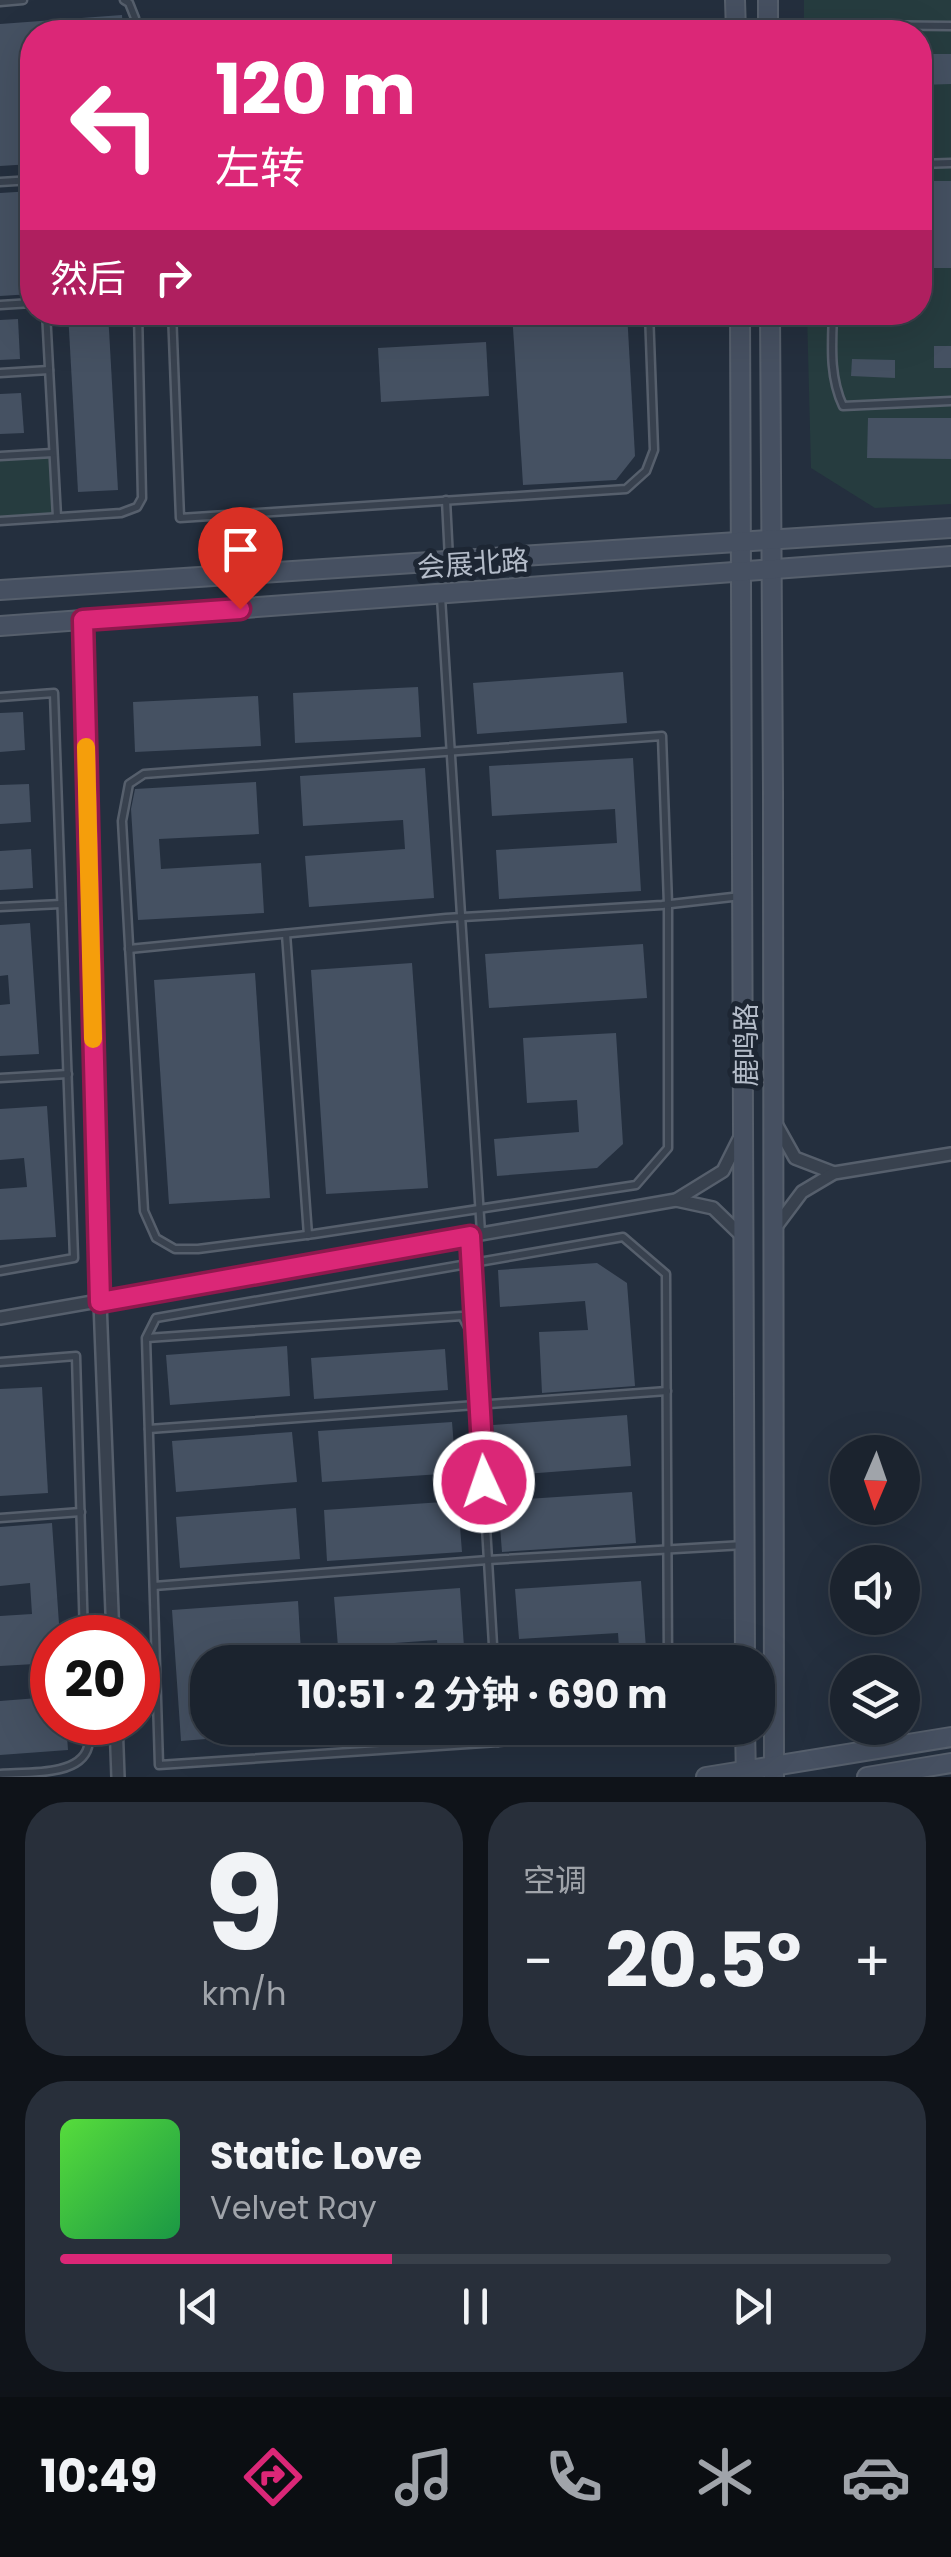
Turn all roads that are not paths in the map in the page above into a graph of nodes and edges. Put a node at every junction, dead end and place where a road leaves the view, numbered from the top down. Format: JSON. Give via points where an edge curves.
{"nodes":[{"id":1,"x":23,"y":0,"type":"edge"},
{"id":2,"x":124,"y":0,"type":"edge"},
{"id":3,"x":0,"y":2,"type":"edge"},
{"id":4,"x":135,"y":20,"type":"edge"},
{"id":5,"x":47,"y":325,"type":"edge"},
{"id":6,"x":138,"y":325,"type":"edge"},
{"id":7,"x":173,"y":325,"type":"edge"},
{"id":8,"x":649,"y":325,"type":"edge"},
{"id":9,"x":740,"y":325,"type":"edge"},
{"id":10,"x":770,"y":325,"type":"edge"},
{"id":11,"x":833,"y":325,"type":"edge"},
{"id":12,"x":49,"y":370,"type":"junction"},
{"id":13,"x":0,"y":373,"type":"edge"},
{"id":14,"x":951,"y":401,"type":"edge"},
{"id":15,"x":54,"y":452,"type":"junction"},
{"id":16,"x":0,"y":456,"type":"edge"},
{"id":17,"x":446,"y":500,"type":"junction"},
{"id":18,"x":57,"y":517,"type":"junction"},
{"id":19,"x":0,"y":521,"type":"edge"},
{"id":20,"x":951,"y":528,"type":"edge"},
{"id":21,"x":742,"y":540,"type":"junction"},
{"id":22,"x":772,"y":540,"type":"junction"},
{"id":23,"x":951,"y":556,"type":"edge"},
{"id":24,"x":449,"y":560,"type":"junction"},
{"id":25,"x":772,"y":568,"type":"junction"},
{"id":26,"x":742,"y":572,"type":"junction"},
{"id":27,"x":0,"y":590,"type":"edge"},
{"id":28,"x":441,"y":594,"type":"junction"},
{"id":29,"x":83,"y":620,"type":"junction"},
{"id":30,"x":0,"y":626,"type":"edge"},
{"id":31,"x":0,"y":697,"type":"edge"},
{"id":32,"x":450,"y":752,"type":"junction"},
{"id":33,"x":743,"y":896,"type":"junction"},
{"id":34,"x":61,"y":904,"type":"junction"},
{"id":35,"x":668,"y":904,"type":"junction"},
{"id":36,"x":0,"y":908,"type":"edge"},
{"id":37,"x":460,"y":918,"type":"junction"},
{"id":38,"x":286,"y":934,"type":"junction"},
{"id":39,"x":129,"y":950,"type":"junction"},
{"id":40,"x":68,"y":1074,"type":"junction"},
{"id":41,"x":0,"y":1078,"type":"edge"},
{"id":42,"x":773,"y":1118,"type":"junction"},
{"id":43,"x":744,"y":1129,"type":"junction"},
{"id":44,"x":951,"y":1154,"type":"edge"},
{"id":45,"x":834,"y":1173,"type":"junction"},
{"id":46,"x":676,"y":1200,"type":"junction"},
{"id":47,"x":480,"y":1209,"type":"junction"},
{"id":48,"x":773,"y":1230,"type":"junction"},
{"id":49,"x":308,"y":1235,"type":"junction"},
{"id":50,"x":476,"y":1235,"type":"junction"},
{"id":51,"x":744,"y":1238,"type":"junction"},
{"id":52,"x":471,"y":1263,"type":"junction"},
{"id":53,"x":0,"y":1271,"type":"edge"},
{"id":54,"x":100,"y":1302,"type":"junction"},
{"id":55,"x":0,"y":1318,"type":"edge"},
{"id":56,"x":146,"y":1338,"type":"junction"},
{"id":57,"x":475,"y":1340,"type":"junction"},
{"id":58,"x":0,"y":1362,"type":"edge"},
{"id":59,"x":666,"y":1390,"type":"junction"},
{"id":60,"x":479,"y":1404,"type":"junction"},
{"id":61,"x":149,"y":1429,"type":"junction"},
{"id":62,"x":81,"y":1512,"type":"junction"},
{"id":63,"x":0,"y":1518,"type":"edge"},
{"id":64,"x":745,"y":1545,"type":"junction"},
{"id":65,"x":668,"y":1550,"type":"junction"},
{"id":66,"x":488,"y":1560,"type":"junction"},
{"id":67,"x":154,"y":1586,"type":"junction"},
{"id":68,"x":83,"y":1615,"type":"edge"},
{"id":69,"x":111,"y":1615,"type":"edge"},
{"id":70,"x":493,"y":1645,"type":"edge"},
{"id":71,"x":668,"y":1645,"type":"edge"},
{"id":72,"x":745,"y":1645,"type":"edge"},
{"id":73,"x":951,"y":1736,"type":"edge"},
{"id":74,"x":88,"y":1745,"type":"edge"},
{"id":75,"x":117,"y":1745,"type":"edge"},
{"id":76,"x":454,"y":1745,"type":"edge"},
{"id":77,"x":746,"y":1745,"type":"edge"},
{"id":78,"x":951,"y":1763,"type":"edge"},
{"id":79,"x":774,"y":1772,"type":"edge"},
{"id":80,"x":0,"y":1774,"type":"edge"},
{"id":81,"x":746,"y":1774,"type":"edge"},
{"id":82,"x":118,"y":1777,"type":"edge"},
{"id":83,"x":706,"y":1777,"type":"edge"},
{"id":84,"x":867,"y":1777,"type":"edge"}],
"edges":[{"from":1,"to":3,"type":"lane"},
{"from":2,"to":4,"type":"lane"},
{"from":5,"to":12,"type":"lane"},
{"from":6,"to":18,"type":"lane","via":[[142,498],[121,512]]},
{"from":7,"to":17,"type":"lane","via":[[180,518]]},
{"from":8,"to":17,"type":"lane","via":[[654,450],[646,471],[626,489]]},
{"from":9,"to":21,"type":"main road","name":"鹿鸣路"},
{"from":10,"to":22,"type":"main road","name":"鹿鸣路"},
{"from":11,"to":14,"type":"lane","via":[[832,362],[843,406]]},
{"from":12,"to":13,"type":"lane"},
{"from":12,"to":15,"type":"lane"},
{"from":15,"to":16,"type":"lane"},
{"from":15,"to":18,"type":"lane"},
{"from":17,"to":24,"type":"lane"},
{"from":18,"to":19,"type":"lane"},
{"from":20,"to":22,"type":"main road","name":"会展北路"},
{"from":21,"to":22,"type":"main road","name":"会展北路"},
{"from":21,"to":24,"type":"main road","name":"会展北路"},
{"from":21,"to":26,"type":"main road","name":"鹿鸣路"},
{"from":22,"to":25,"type":"main road","name":"鹿鸣路"},
{"from":23,"to":25,"type":"main road","name":"会展北路"},
{"from":24,"to":27,"type":"main road","name":"会展北路"},
{"from":25,"to":26,"type":"main road","name":"会展北路"},
{"from":25,"to":42,"type":"main road","name":"鹿鸣路"},
{"from":26,"to":28,"type":"main road","name":"会展北路"},
{"from":26,"to":33,"type":"main road","name":"鹿鸣路"},
{"from":28,"to":29,"type":"main road","name":"会展北路"},
{"from":28,"to":32,"type":"lane"},
{"from":29,"to":30,"type":"main road","name":"会展北路"},
{"from":29,"to":54,"type":"street"},
{"from":31,"to":34,"type":"lane","via":[[54,693]]},
{"from":32,"to":35,"type":"lane","via":[[662,736]]},
{"from":32,"to":37,"type":"lane"},
{"from":32,"to":39,"type":"lane","via":[[144,774],[129,784],[122,821]]},
{"from":33,"to":35,"type":"lane"},
{"from":33,"to":43,"type":"main road","name":"鹿鸣路"},
{"from":34,"to":36,"type":"lane"},
{"from":34,"to":40,"type":"lane"},
{"from":35,"to":37,"type":"lane"},
{"from":35,"to":47,"type":"lane","via":[[668,1148],[636,1185]]},
{"from":37,"to":38,"type":"lane"},
{"from":37,"to":47,"type":"lane"},
{"from":38,"to":39,"type":"lane"},
{"from":38,"to":49,"type":"lane"},
{"from":39,"to":49,"type":"lane","via":[[144,1211],[156,1238],[175,1249],[198,1249]]},
{"from":40,"to":41,"type":"lane"},
{"from":40,"to":53,"type":"lane","via":[[74,1258]]},
{"from":42,"to":45,"type":"street","via":[[795,1158]]},
{"from":42,"to":48,"type":"main road","name":"鹿鸣路"},
{"from":43,"to":46,"type":"street","via":[[723,1172]]},
{"from":43,"to":51,"type":"main road","name":"鹿鸣路"},
{"from":44,"to":45,"type":"street"},
{"from":45,"to":48,"type":"street","via":[[802,1192]]},
{"from":46,"to":50,"type":"street"},
{"from":46,"to":51,"type":"street","via":[[712,1208]]},
{"from":47,"to":49,"type":"lane"},
{"from":47,"to":50,"type":"lane"},
{"from":48,"to":79,"type":"main road","name":"鹿鸣路"},
{"from":50,"to":52,"type":"lane"},
{"from":50,"to":54,"type":"street"},
{"from":51,"to":64,"type":"main road","name":"鹿鸣路"},
{"from":52,"to":56,"type":"lane","via":[[156,1318]]},
{"from":52,"to":57,"type":"lane"},
{"from":52,"to":59,"type":"lane","via":[[623,1237],[666,1274]]},
{"from":54,"to":55,"type":"street"},
{"from":54,"to":69,"type":"street"},
{"from":56,"to":57,"type":"lane","via":[[462,1316]]},
{"from":56,"to":61,"type":"lane"},
{"from":57,"to":60,"type":"lane"},
{"from":58,"to":62,"type":"lane","via":[[76,1356]]},
{"from":59,"to":60,"type":"lane"},
{"from":59,"to":65,"type":"lane"},
{"from":60,"to":61,"type":"lane"},
{"from":60,"to":66,"type":"lane"},
{"from":61,"to":67,"type":"lane"},
{"from":62,"to":63,"type":"lane"},
{"from":62,"to":68,"type":"lane"},
{"from":64,"to":65,"type":"lane"},
{"from":64,"to":72,"type":"main road","name":"鹿鸣路"},
{"from":65,"to":66,"type":"lane"},
{"from":65,"to":71,"type":"lane"},
{"from":66,"to":67,"type":"lane"},
{"from":66,"to":70,"type":"lane"},
{"from":67,"to":76,"type":"lane","via":[[159,1765]]},
{"from":73,"to":79,"type":"main road"},
{"from":74,"to":80,"type":"lane","via":[[76,1765],[62,1770]]},
{"from":75,"to":82,"type":"street"},
{"from":77,"to":81,"type":"main road"},
{"from":78,"to":84,"type":"main road"},
{"from":79,"to":81,"type":"main road"},
{"from":81,"to":83,"type":"main road"}]}
